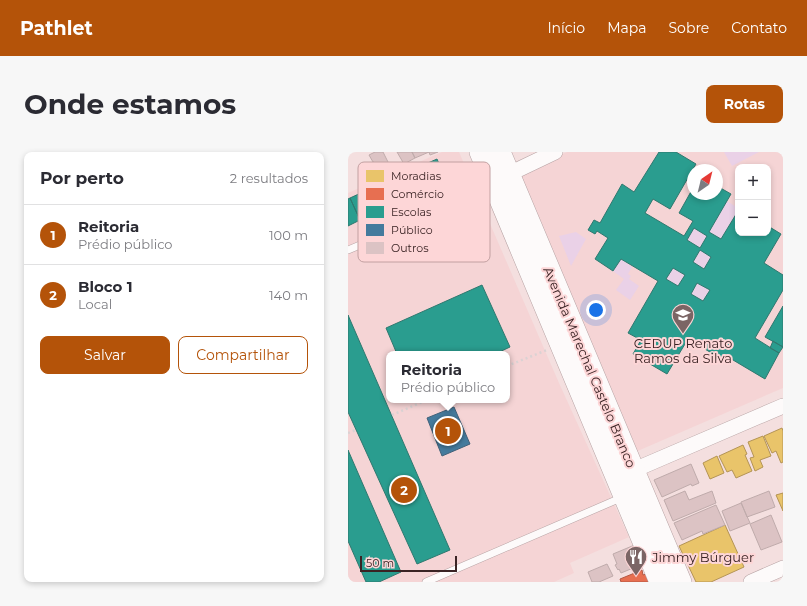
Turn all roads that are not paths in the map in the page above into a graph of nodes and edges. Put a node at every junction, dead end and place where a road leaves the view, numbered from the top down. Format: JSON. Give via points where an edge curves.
{"nodes":[{"id":1,"x":480,"y":152,"type":"edge"},
{"id":2,"x":500,"y":152,"type":"edge"},
{"id":3,"x":554,"y":152,"type":"edge"},
{"id":4,"x":488,"y":162,"type":"edge"},
{"id":5,"x":490,"y":165,"type":"edge"},
{"id":6,"x":502,"y":180,"type":"junction"},
{"id":7,"x":490,"y":187,"type":"edge"},
{"id":8,"x":358,"y":246,"type":"edge"},
{"id":9,"x":348,"y":250,"type":"edge"},
{"id":10,"x":783,"y":406,"type":"edge"},
{"id":11,"x":634,"y":470,"type":"junction"},
{"id":12,"x":624,"y":497,"type":"junction"},
{"id":13,"x":783,"y":568,"type":"edge"},
{"id":14,"x":426,"y":582,"type":"edge"},
{"id":15,"x":660,"y":582,"type":"edge"},
{"id":16,"x":681,"y":582,"type":"edge"},
{"id":17,"x":751,"y":582,"type":"edge"}],
"edges":[{"from":1,"to":4,"type":"main road","name":"Avenida Marechal Castelo Branco"},
{"from":2,"to":6,"type":"main road","name":"Avenida Marechal Castelo Branco"},
{"from":3,"to":6,"type":"street"},
{"from":5,"to":6,"type":"main road","name":"Avenida Marechal Castelo Branco"},
{"from":6,"to":7,"type":"lane"},
{"from":6,"to":11,"type":"main road","name":"Avenida Marechal Castelo Branco"},
{"from":6,"to":12,"type":"main road","name":"Avenida Marechal Castelo Branco","via":[[560,344]]},
{"from":8,"to":9,"type":"lane"},
{"from":10,"to":11,"type":"street"},
{"from":11,"to":16,"type":"main road","name":"Avenida Marechal Castelo Branco"},
{"from":12,"to":14,"type":"lane"},
{"from":12,"to":15,"type":"main road","name":"Avenida Marechal Castelo Branco"},
{"from":13,"to":17,"type":"street"}]}
